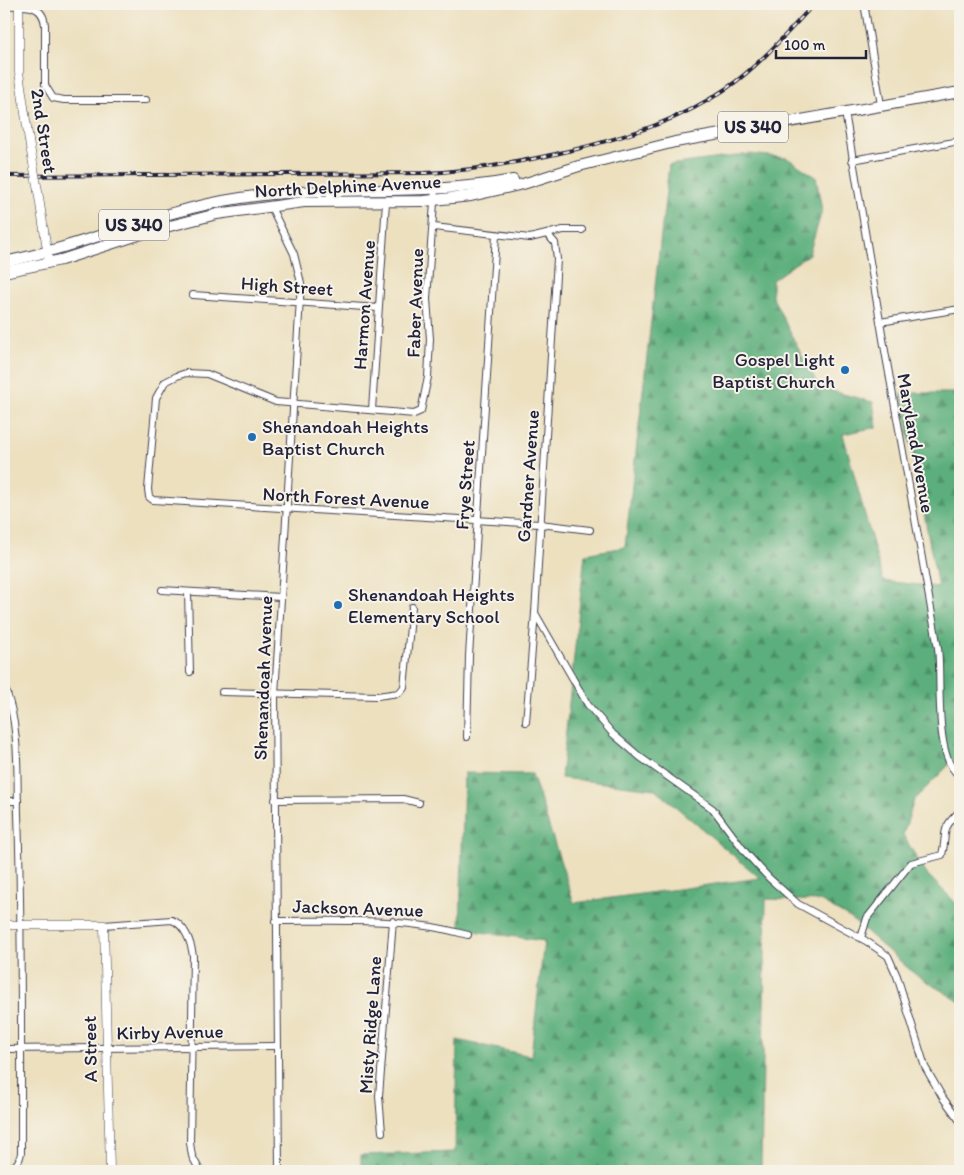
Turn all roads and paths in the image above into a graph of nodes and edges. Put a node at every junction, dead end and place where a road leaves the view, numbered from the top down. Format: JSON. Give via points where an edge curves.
{"nodes":[{"id":1,"x":868,"y":4,"type":"edge"},
{"id":2,"x":19,"y":5,"type":"edge"},
{"id":3,"x":4,"y":6,"type":"edge"},
{"id":4,"x":960,"y":92,"type":"edge"},
{"id":5,"x":146,"y":100,"type":"dead end"},
{"id":6,"x":881,"y":105,"type":"junction"},
{"id":7,"x":845,"y":112,"type":"junction"},
{"id":8,"x":960,"y":141,"type":"edge"},
{"id":9,"x":852,"y":160,"type":"junction"},
{"id":10,"x":267,"y":195,"type":"junction"},
{"id":11,"x":434,"y":195,"type":"junction"},
{"id":12,"x":386,"y":202,"type":"junction"},
{"id":13,"x":270,"y":206,"type":"junction"},
{"id":14,"x":434,"y":226,"type":"junction"},
{"id":15,"x":582,"y":230,"type":"dead end"},
{"id":16,"x":496,"y":235,"type":"junction"},
{"id":17,"x":548,"y":235,"type":"junction"},
{"id":18,"x":49,"y":258,"type":"junction"},
{"id":19,"x":4,"y":262,"type":"edge"},
{"id":20,"x":4,"y":272,"type":"edge"},
{"id":21,"x":193,"y":295,"type":"dead end"},
{"id":22,"x":300,"y":302,"type":"junction"},
{"id":23,"x":378,"y":308,"type":"junction"},
{"id":24,"x":960,"y":309,"type":"edge"},
{"id":25,"x":880,"y":322,"type":"junction"},
{"id":26,"x":292,"y":404,"type":"junction"},
{"id":27,"x":372,"y":410,"type":"junction"},
{"id":28,"x":285,"y":509,"type":"junction"},
{"id":29,"x":478,"y":520,"type":"junction"},
{"id":30,"x":540,"y":524,"type":"junction"},
{"id":31,"x":590,"y":530,"type":"dead end"},
{"id":32,"x":162,"y":590,"type":"dead end"},
{"id":33,"x":188,"y":592,"type":"junction"},
{"id":34,"x":280,"y":597,"type":"junction"},
{"id":35,"x":412,"y":607,"type":"dead end"},
{"id":36,"x":535,"y":613,"type":"junction"},
{"id":37,"x":190,"y":672,"type":"dead end"},
{"id":38,"x":4,"y":686,"type":"edge"},
{"id":39,"x":222,"y":692,"type":"dead end"},
{"id":40,"x":275,"y":694,"type":"junction"},
{"id":41,"x":526,"y":722,"type":"dead end"},
{"id":42,"x":467,"y":737,"type":"dead end"},
{"id":43,"x":960,"y":776,"type":"edge"},
{"id":44,"x":275,"y":800,"type":"junction"},
{"id":45,"x":4,"y":801,"type":"edge"},
{"id":46,"x":18,"y":801,"type":"junction"},
{"id":47,"x":419,"y":802,"type":"dead end"},
{"id":48,"x":960,"y":811,"type":"edge"},
{"id":49,"x":275,"y":921,"type":"junction"},
{"id":50,"x":393,"y":921,"type":"junction"},
{"id":51,"x":20,"y":925,"type":"junction"},
{"id":52,"x":104,"y":925,"type":"junction"},
{"id":53,"x":4,"y":926,"type":"edge"},
{"id":54,"x":468,"y":935,"type":"dead end"},
{"id":55,"x":861,"y":938,"type":"junction"},
{"id":56,"x":277,"y":1046,"type":"junction"},
{"id":57,"x":191,"y":1047,"type":"junction"},
{"id":58,"x":4,"y":1048,"type":"edge"},
{"id":59,"x":106,"y":1048,"type":"junction"},
{"id":60,"x":21,"y":1050,"type":"junction"},
{"id":61,"x":960,"y":1120,"type":"edge"},
{"id":62,"x":382,"y":1132,"type":"dead end"},
{"id":63,"x":4,"y":1170,"type":"edge"},
{"id":64,"x":110,"y":1171,"type":"edge"},
{"id":65,"x":200,"y":1171,"type":"edge"},
{"id":66,"x":279,"y":1171,"type":"edge"}],
"edges":[{"from":1,"to":6,"type":"street","via":[[865,9]]},
{"from":2,"to":3,"type":"street"},
{"from":2,"to":5,"type":"street","via":[[34,7],[45,20],[45,85],[53,98]]},
{"from":2,"to":18,"type":"street","name":"2nd Street","bridge":true,"via":[[19,72]]},
{"from":4,"to":6,"type":"main road","name":"North Delphine Avenue","number":"US 340"},
{"from":6,"to":7,"type":"main road","name":"North Delphine Avenue","number":"US 340"},
{"from":7,"to":9,"type":"street","name":"Maryland Avenue"},
{"from":7,"to":11,"type":"main road","name":"North Delphine Avenue","number":"US 340","via":[[675,142],[494,191]]},
{"from":8,"to":9,"type":"street"},
{"from":9,"to":25,"type":"street","name":"Maryland Avenue"},
{"from":10,"to":11,"type":"main road","name":"North Delphine Avenue","number":"US 340","via":[[327,191]]},
{"from":10,"to":13,"type":"street","name":"Shenandoah Avenue"},
{"from":10,"to":18,"type":"main road","name":"North Delphine Avenue","number":"US 340","via":[[177,212]]},
{"from":11,"to":12,"type":"main road","name":"North Delphine Avenue","number":"US 340"},
{"from":11,"to":14,"type":"street","name":"Faber Avenue"},
{"from":12,"to":13,"type":"main road","name":"North Delphine Avenue","number":"US 340","via":[[304,202]]},
{"from":12,"to":23,"type":"street","name":"Harmon Avenue"},
{"from":13,"to":18,"type":"main road","name":"North Delphine Avenue","number":"US 340","via":[[185,221]]},
{"from":13,"to":22,"type":"street","name":"Shenandoah Avenue","via":[[298,263]]},
{"from":14,"to":16,"type":"street"},
{"from":14,"to":27,"type":"street","name":"Faber Avenue","via":[[428,299],[428,376],[423,408],[414,414]]},
{"from":15,"to":17,"type":"street","via":[[562,230]]},
{"from":16,"to":17,"type":"street","via":[[530,238]]},
{"from":16,"to":29,"type":"street","name":"Frye Street"},
{"from":17,"to":30,"type":"street","name":"Gardner Avenue","via":[[555,243],[557,258]]},
{"from":18,"to":19,"type":"main road","name":"North Delphine Avenue","number":"US 340"},
{"from":18,"to":20,"type":"main road","name":"North Delphine Avenue","number":"US 340"},
{"from":21,"to":22,"type":"street","name":"High Street"},
{"from":22,"to":23,"type":"street","name":"High Street"},
{"from":22,"to":26,"type":"street","name":"Shenandoah Avenue"},
{"from":23,"to":27,"type":"street","name":"Harmon Avenue"},
{"from":24,"to":25,"type":"street"},
{"from":25,"to":43,"type":"street","name":"Maryland Avenue","via":[[938,648],[946,751],[952,767]]},
{"from":26,"to":27,"type":"street"},
{"from":26,"to":28,"type":"street","name":"Shenandoah Avenue"},
{"from":26,"to":28,"type":"street","name":"North Forest Avenue","via":[[265,399],[216,376],[202,373],[177,376],[165,382],[158,392],[148,489],[149,497],[160,500]]},
{"from":28,"to":29,"type":"street","name":"North Forest Avenue"},
{"from":28,"to":34,"type":"street","name":"Shenandoah Avenue"},
{"from":29,"to":30,"type":"street","name":"North Forest Avenue"},
{"from":29,"to":42,"type":"street","name":"Frye Street"},
{"from":30,"to":31,"type":"street","name":"North Forest Avenue"},
{"from":30,"to":36,"type":"street","name":"Gardner Avenue"},
{"from":32,"to":33,"type":"street"},
{"from":33,"to":34,"type":"street"},
{"from":33,"to":37,"type":"street"},
{"from":34,"to":40,"type":"street","name":"Shenandoah Avenue"},
{"from":35,"to":40,"type":"street","via":[[404,687],[399,693],[377,696]]},
{"from":36,"to":41,"type":"street","name":"Gardner Avenue"},
{"from":36,"to":55,"type":"street","via":[[598,718],[622,743],[713,809],[746,853],[798,904]]},
{"from":38,"to":46,"type":"street","via":[[12,720]]},
{"from":39,"to":40,"type":"street"},
{"from":40,"to":44,"type":"street","name":"Shenandoah Avenue"},
{"from":44,"to":47,"type":"street","via":[[403,799]]},
{"from":44,"to":49,"type":"street","name":"Shenandoah Avenue"},
{"from":45,"to":46,"type":"street"},
{"from":46,"to":51,"type":"street"},
{"from":48,"to":55,"type":"street","via":[[945,828],[942,855],[911,863],[867,918]]},
{"from":49,"to":50,"type":"street","name":"Jackson Avenue"},
{"from":49,"to":56,"type":"street","name":"Shenandoah Avenue"},
{"from":50,"to":54,"type":"street","name":"Jackson Avenue"},
{"from":50,"to":62,"type":"street","name":"Misty Ridge Lane","via":[[379,1096]]},
{"from":51,"to":52,"type":"street"},
{"from":51,"to":53,"type":"street"},
{"from":51,"to":60,"type":"street"},
{"from":52,"to":57,"type":"street","via":[[172,920],[185,931],[193,954]]},
{"from":52,"to":59,"type":"street","name":"A Street"},
{"from":55,"to":61,"type":"street","via":[[888,956],[925,1067]]},
{"from":56,"to":57,"type":"street","name":"Kirby Avenue"},
{"from":56,"to":66,"type":"street","name":"Shenandoah Avenue"},
{"from":57,"to":59,"type":"street","name":"Kirby Avenue"},
{"from":57,"to":65,"type":"street","via":[[190,1142],[192,1156]]},
{"from":58,"to":60,"type":"street","name":"Kirby Avenue"},
{"from":59,"to":60,"type":"street","name":"Kirby Avenue"},
{"from":59,"to":64,"type":"street","name":"A Street"},
{"from":60,"to":63,"type":"street","via":[[19,1161]]}]}
